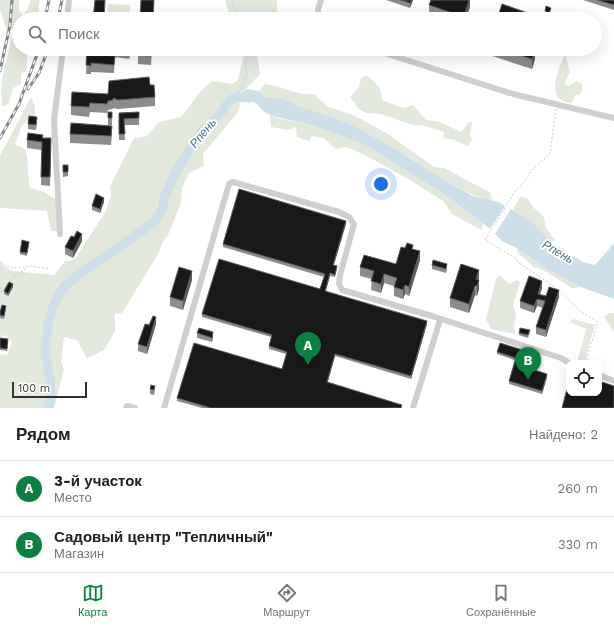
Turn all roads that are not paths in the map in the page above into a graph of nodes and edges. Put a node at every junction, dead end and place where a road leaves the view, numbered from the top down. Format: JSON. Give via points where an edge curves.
{"nodes":[{"id":1,"x":69,"y":0,"type":"edge"},
{"id":2,"x":321,"y":0,"type":"edge"},
{"id":3,"x":67,"y":12,"type":"edge"},
{"id":4,"x":318,"y":12,"type":"edge"},
{"id":5,"x":62,"y":56,"type":"edge"},
{"id":6,"x":394,"y":56,"type":"edge"},
{"id":7,"x":614,"y":118,"type":"edge"},
{"id":8,"x":60,"y":234,"type":"dead end"},
{"id":9,"x":440,"y":320,"type":"junction"},
{"id":10,"x":566,"y":361,"type":"edge"},
{"id":11,"x":602,"y":376,"type":"edge"},
{"id":12,"x":614,"y":381,"type":"edge"},
{"id":13,"x":126,"y":408,"type":"edge"},
{"id":14,"x":135,"y":408,"type":"edge"},
{"id":15,"x":164,"y":408,"type":"edge"},
{"id":16,"x":413,"y":408,"type":"edge"}],
"edges":[{"from":1,"to":3,"type":"lane"},
{"from":2,"to":4,"type":"lane"},
{"from":5,"to":8,"type":"lane","via":[[54,120]]},
{"from":6,"to":7,"type":"lane","via":[[513,94]]},
{"from":9,"to":10,"type":"lane"},
{"from":9,"to":15,"type":"lane","via":[[342,290],[338,284],[354,224],[349,217],[233,182],[229,184]]},
{"from":9,"to":16,"type":"lane"},
{"from":11,"to":12,"type":"lane"},
{"from":13,"to":14,"type":"lane"}]}
